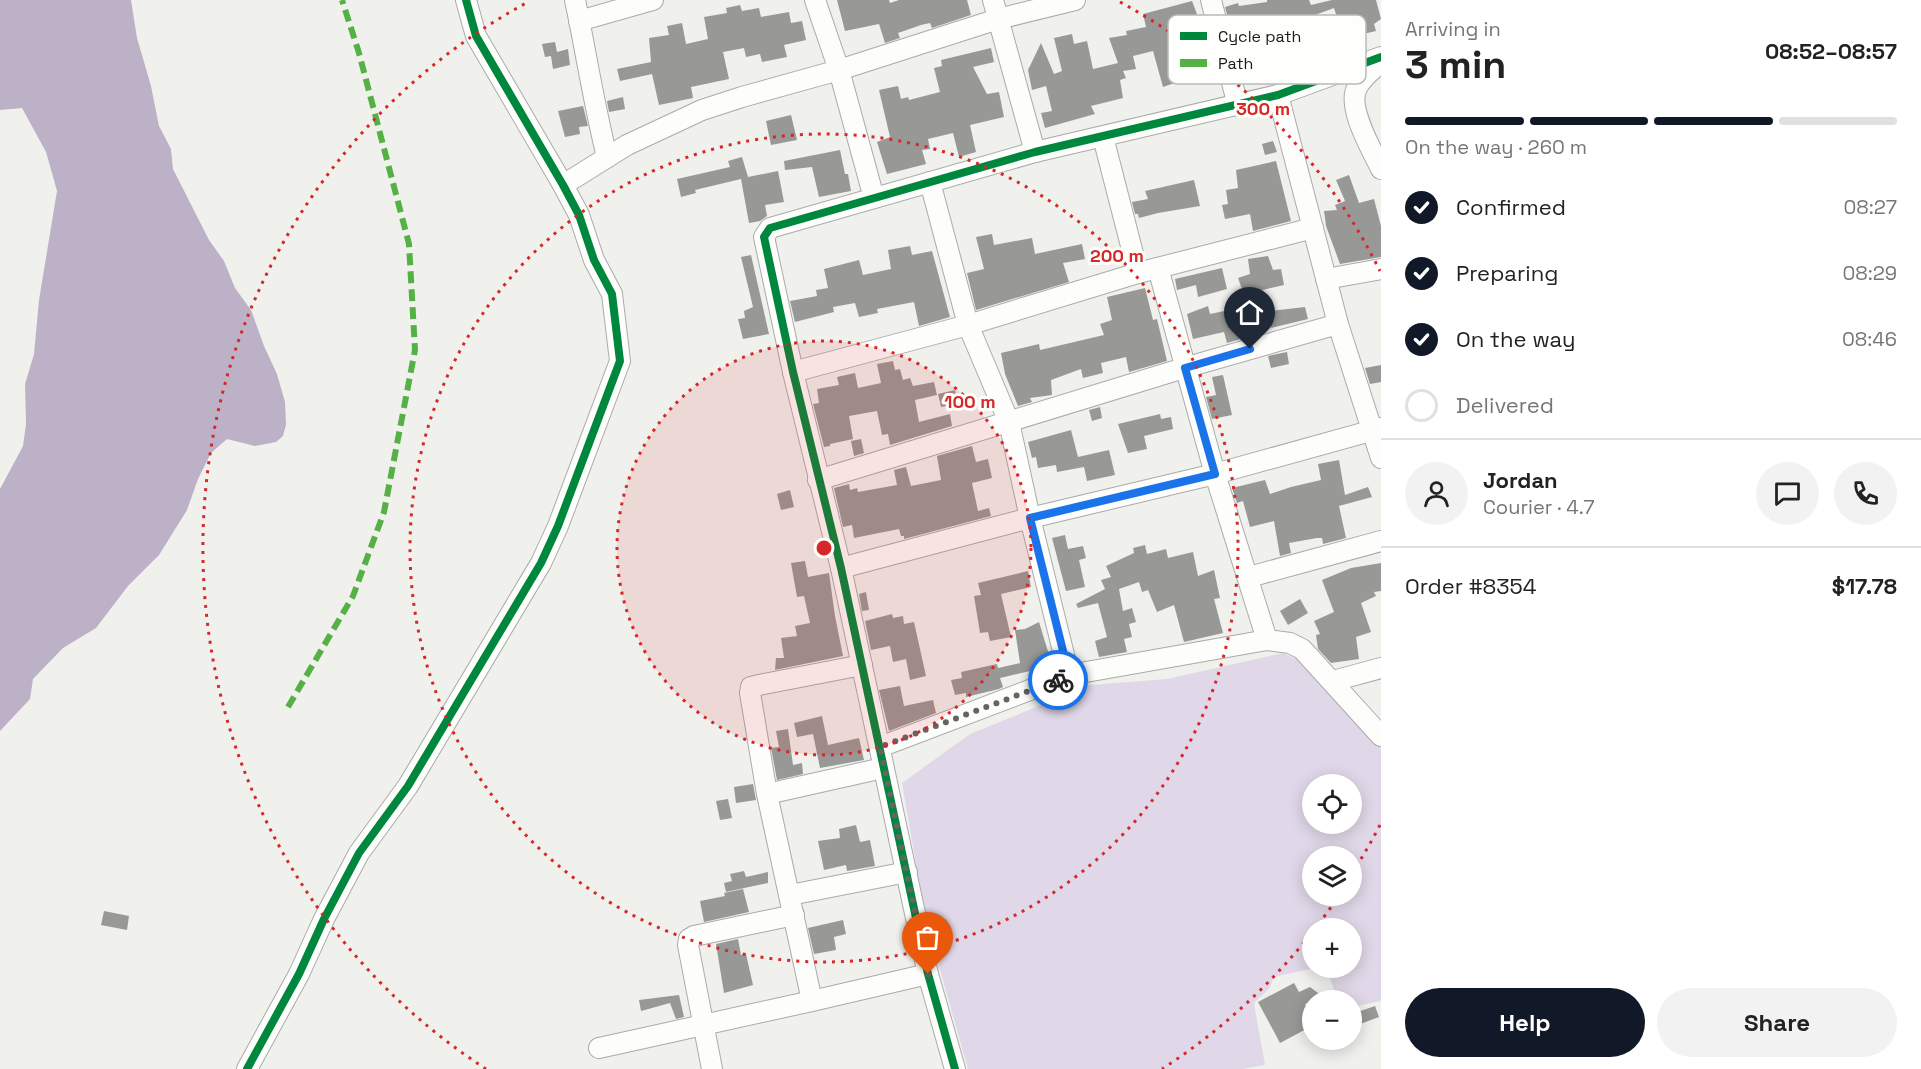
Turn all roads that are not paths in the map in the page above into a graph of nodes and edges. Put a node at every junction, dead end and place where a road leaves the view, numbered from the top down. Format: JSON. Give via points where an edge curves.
{"nodes":[{"id":1,"x":466,"y":0,"type":"edge"},
{"id":2,"x":575,"y":0,"type":"edge"},
{"id":3,"x":653,"y":0,"type":"edge"},
{"id":4,"x":815,"y":0,"type":"edge"},
{"id":5,"x":993,"y":0,"type":"edge"},
{"id":6,"x":1075,"y":0,"type":"edge"},
{"id":7,"x":1211,"y":0,"type":"edge"},
{"id":8,"x":1215,"y":15,"type":"edge"},
{"id":9,"x":998,"y":19,"type":"junction"},
{"id":10,"x":579,"y":21,"type":"junction"},
{"id":11,"x":1381,"y":57,"type":"edge"},
{"id":12,"x":1381,"y":62,"type":"edge"},
{"id":13,"x":1366,"y":63,"type":"edge"},
{"id":14,"x":839,"y":70,"type":"junction"},
{"id":15,"x":1366,"y":77,"type":"edge"},
{"id":16,"x":1232,"y":84,"type":"edge"},
{"id":17,"x":1308,"y":84,"type":"edge"},
{"id":18,"x":1359,"y":84,"type":"edge"},
{"id":19,"x":1278,"y":95,"type":"junction"},
{"id":20,"x":1238,"y":106,"type":"junction"},
{"id":21,"x":1103,"y":137,"type":"junction"},
{"id":22,"x":1035,"y":152,"type":"junction"},
{"id":23,"x":607,"y":157,"type":"junction"},
{"id":24,"x":1381,"y":169,"type":"edge"},
{"id":25,"x":930,"y":182,"type":"junction"},
{"id":26,"x":563,"y":185,"type":"junction"},
{"id":27,"x":874,"y":198,"type":"junction"},
{"id":28,"x":1313,"y":228,"type":"junction"},
{"id":29,"x":1158,"y":268,"type":"junction"},
{"id":30,"x":1381,"y":269,"type":"edge"},
{"id":31,"x":1138,"y":273,"type":"junction"},
{"id":32,"x":1326,"y":279,"type":"junction"},
{"id":33,"x":1338,"y":324,"type":"junction"},
{"id":34,"x":969,"y":325,"type":"junction"},
{"id":35,"x":1185,"y":368,"type":"junction"},
{"id":36,"x":793,"y":372,"type":"junction"},
{"id":37,"x":1009,"y":422,"type":"junction"},
{"id":38,"x":1377,"y":429,"type":"edge"},
{"id":39,"x":1381,"y":458,"type":"edge"},
{"id":40,"x":1215,"y":474,"type":"junction"},
{"id":41,"x":818,"y":480,"type":"junction"},
{"id":42,"x":1030,"y":518,"type":"junction"},
{"id":43,"x":1381,"y":541,"type":"edge"},
{"id":44,"x":841,"y":568,"type":"junction"},
{"id":45,"x":1249,"y":577,"type":"junction"},
{"id":46,"x":1267,"y":640,"type":"junction"},
{"id":47,"x":862,"y":665,"type":"junction"},
{"id":48,"x":1381,"y":668,"type":"edge"},
{"id":49,"x":1069,"y":675,"type":"junction"},
{"id":50,"x":1333,"y":681,"type":"junction"},
{"id":51,"x":1381,"y":736,"type":"edge"},
{"id":52,"x":880,"y":747,"type":"junction"},
{"id":53,"x":884,"y":768,"type":"junction"},
{"id":54,"x":767,"y":794,"type":"junction"},
{"id":55,"x":907,"y":872,"type":"junction"},
{"id":56,"x":790,"y":895,"type":"junction"},
{"id":57,"x":794,"y":915,"type":"junction"},
{"id":58,"x":928,"y":974,"type":"junction"},
{"id":59,"x":812,"y":1001,"type":"junction"},
{"id":60,"x":704,"y":1025,"type":"junction"},
{"id":61,"x":599,"y":1047,"type":"dead end"},
{"id":62,"x":247,"y":1069,"type":"edge"},
{"id":63,"x":712,"y":1069,"type":"edge"},
{"id":64,"x":955,"y":1069,"type":"edge"}],
"edges":[{"from":1,"to":26,"type":"street","via":[[476,36]]},
{"from":2,"to":10,"type":"street"},
{"from":3,"to":10,"type":"street"},
{"from":4,"to":14,"type":"street"},
{"from":5,"to":9,"type":"street"},
{"from":6,"to":9,"type":"street"},
{"from":7,"to":8,"type":"street"},
{"from":9,"to":14,"type":"street"},
{"from":9,"to":22,"type":"street"},
{"from":10,"to":23,"type":"street"},
{"from":11,"to":13,"type":"street"},
{"from":12,"to":15,"type":"street"},
{"from":14,"to":23,"type":"street","via":[[702,110]]},
{"from":14,"to":27,"type":"street"},
{"from":16,"to":20,"type":"street"},
{"from":17,"to":19,"type":"street"},
{"from":18,"to":24,"type":"street","via":[[1354,99],[1356,114]]},
{"from":19,"to":20,"type":"street"},
{"from":19,"to":28,"type":"street"},
{"from":20,"to":21,"type":"street"},
{"from":21,"to":22,"type":"street"},
{"from":21,"to":31,"type":"street"},
{"from":22,"to":25,"type":"street"},
{"from":23,"to":26,"type":"street"},
{"from":25,"to":27,"type":"street"},
{"from":25,"to":34,"type":"street"},
{"from":26,"to":62,"type":"street","via":[[612,294],[620,362],[541,563],[408,786],[359,853]]},
{"from":27,"to":36,"type":"street","via":[[765,232]]},
{"from":28,"to":29,"type":"street"},
{"from":28,"to":32,"type":"street"},
{"from":29,"to":31,"type":"street"},
{"from":29,"to":35,"type":"street"},
{"from":30,"to":32,"type":"street"},
{"from":31,"to":34,"type":"street"},
{"from":32,"to":33,"type":"street"},
{"from":33,"to":35,"type":"street"},
{"from":33,"to":38,"type":"street"},
{"from":34,"to":36,"type":"street"},
{"from":34,"to":37,"type":"street"},
{"from":35,"to":37,"type":"street"},
{"from":35,"to":40,"type":"street"},
{"from":36,"to":41,"type":"street"},
{"from":37,"to":41,"type":"street"},
{"from":37,"to":42,"type":"street"},
{"from":38,"to":39,"type":"street"},
{"from":38,"to":40,"type":"street"},
{"from":40,"to":42,"type":"street"},
{"from":40,"to":45,"type":"street"},
{"from":41,"to":44,"type":"street"},
{"from":42,"to":44,"type":"street"},
{"from":42,"to":49,"type":"street"},
{"from":43,"to":45,"type":"street"},
{"from":44,"to":47,"type":"street"},
{"from":45,"to":46,"type":"street"},
{"from":46,"to":49,"type":"street"},
{"from":46,"to":50,"type":"street","via":[[1302,649]]},
{"from":47,"to":52,"type":"street"},
{"from":47,"to":54,"type":"street","via":[[752,687]]},
{"from":48,"to":50,"type":"street"},
{"from":49,"to":52,"type":"street"},
{"from":50,"to":51,"type":"street"},
{"from":52,"to":53,"type":"street"},
{"from":53,"to":54,"type":"street"},
{"from":53,"to":55,"type":"street"},
{"from":54,"to":56,"type":"street"},
{"from":55,"to":56,"type":"street"},
{"from":55,"to":58,"type":"street"},
{"from":56,"to":57,"type":"street"},
{"from":57,"to":59,"type":"street"},
{"from":57,"to":60,"type":"street","via":[[689,939]]},
{"from":58,"to":59,"type":"street"},
{"from":58,"to":64,"type":"street"},
{"from":59,"to":60,"type":"street"},
{"from":60,"to":61,"type":"street"},
{"from":60,"to":63,"type":"street"}]}
